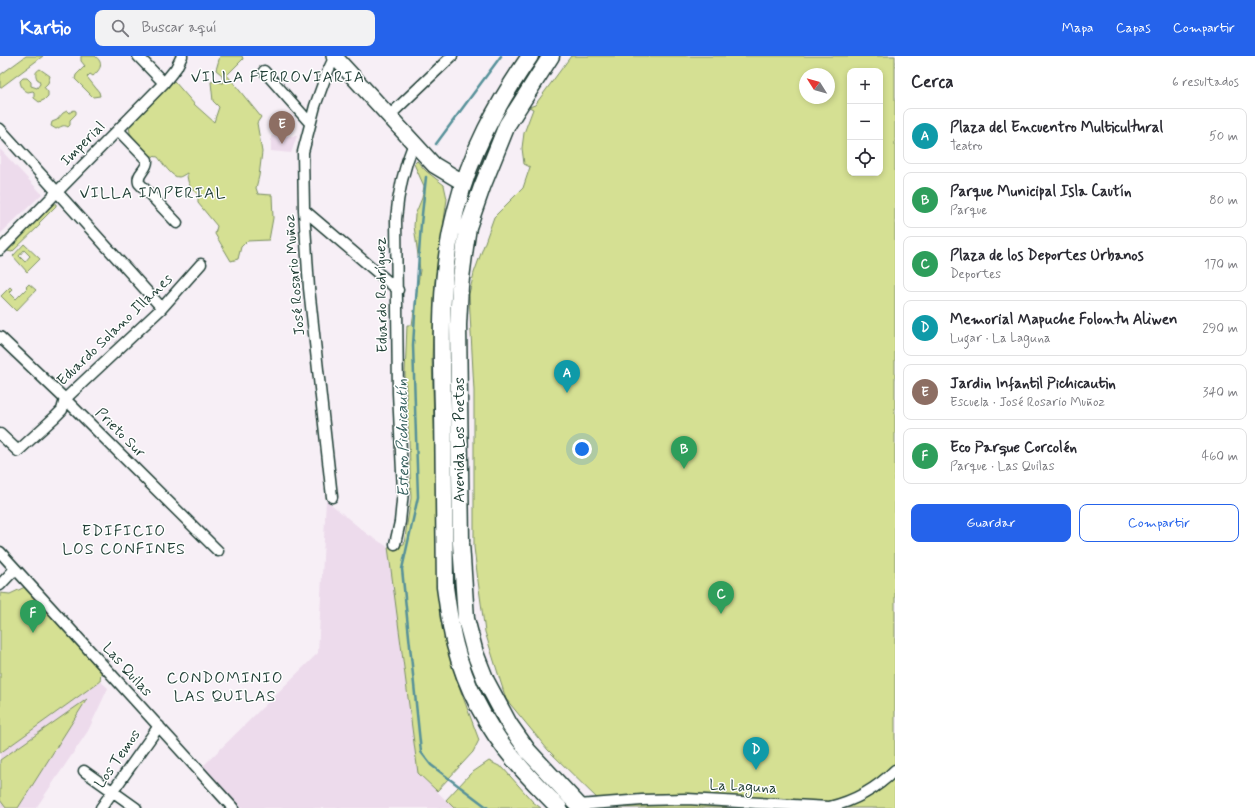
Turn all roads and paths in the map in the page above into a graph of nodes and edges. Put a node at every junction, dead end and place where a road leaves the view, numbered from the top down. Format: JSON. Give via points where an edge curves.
{"nodes":[{"id":1,"x":138,"y":56,"type":"edge"},
{"id":2,"x":182,"y":56,"type":"edge"},
{"id":3,"x":335,"y":56,"type":"edge"},
{"id":4,"x":452,"y":56,"type":"edge"},
{"id":5,"x":530,"y":56,"type":"edge"},
{"id":6,"x":551,"y":56,"type":"edge"},
{"id":7,"x":264,"y":71,"type":"dead end"},
{"id":8,"x":164,"y":84,"type":"junction"},
{"id":9,"x":390,"y":116,"type":"junction"},
{"id":10,"x":310,"y":123,"type":"junction"},
{"id":11,"x":0,"y":129,"type":"edge"},
{"id":12,"x":118,"y":130,"type":"junction"},
{"id":13,"x":414,"y":143,"type":"junction"},
{"id":14,"x":464,"y":183,"type":"junction"},
{"id":15,"x":57,"y":192,"type":"junction"},
{"id":16,"x":304,"y":210,"type":"junction"},
{"id":17,"x":177,"y":223,"type":"dead end"},
{"id":18,"x":468,"y":227,"type":"junction"},
{"id":19,"x":0,"y":250,"type":"edge"},
{"id":20,"x":201,"y":264,"type":"dead end"},
{"id":21,"x":398,"y":290,"type":"junction"},
{"id":22,"x":162,"y":308,"type":"junction"},
{"id":23,"x":0,"y":337,"type":"edge"},
{"id":24,"x":65,"y":399,"type":"junction"},
{"id":25,"x":0,"y":434,"type":"edge"},
{"id":26,"x":332,"y":497,"type":"dead end"},
{"id":27,"x":395,"y":544,"type":"dead end"},
{"id":28,"x":218,"y":551,"type":"dead end"},
{"id":29,"x":0,"y":552,"type":"edge"},
{"id":30,"x":15,"y":569,"type":"junction"},
{"id":31,"x":0,"y":585,"type":"edge"},
{"id":32,"x":159,"y":726,"type":"junction"},
{"id":33,"x":895,"y":770,"type":"edge"},
{"id":34,"x":84,"y":771,"type":"dead end"},
{"id":35,"x":113,"y":791,"type":"junction"},
{"id":36,"x":580,"y":807,"type":"edge"},
{"id":37,"x":101,"y":808,"type":"edge"},
{"id":38,"x":136,"y":808,"type":"edge"},
{"id":39,"x":233,"y":808,"type":"edge"},
{"id":40,"x":559,"y":808,"type":"edge"}],
"edges":[{"from":1,"to":8,"type":"street"},
{"from":2,"to":8,"type":"street","name":"Imperial"},
{"from":3,"to":9,"type":"street"},
{"from":3,"to":10,"type":"street","name":"José Rosario Muñoz"},
{"from":4,"to":9,"type":"street"},
{"from":5,"to":14,"type":"main road","name":"Avenida Los Poetas","via":[[492,117],[473,156]]},
{"from":6,"to":18,"type":"main road","name":"Avenida Los Poetas","via":[[507,124],[490,163]]},
{"from":7,"to":10,"type":"street"},
{"from":8,"to":12,"type":"street","name":"Imperial"},
{"from":9,"to":13,"type":"street"},
{"from":10,"to":16,"type":"street","name":"José Rosario Muñoz","via":[[303,152]]},
{"from":11,"to":15,"type":"street"},
{"from":12,"to":15,"type":"street","name":"Imperial"},
{"from":12,"to":17,"type":"street","via":[[147,160],[139,176],[139,183]]},
{"from":13,"to":14,"type":"street","via":[[434,164]]},
{"from":13,"to":21,"type":"street","name":"Eduardo Rodríguez","via":[[406,161],[397,203]]},
{"from":14,"to":18,"type":"main road","via":[[471,208]]},
{"from":14,"to":40,"type":"main road","name":"Avenida Los Poetas","via":[[447,254],[441,319],[445,587],[449,617],[464,675],[484,717],[517,764]]},
{"from":15,"to":19,"type":"street","name":"Imperial"},
{"from":15,"to":22,"type":"street"},
{"from":16,"to":21,"type":"street"},
{"from":16,"to":26,"type":"street","name":"José Rosario Muñoz","via":[[309,288]]},
{"from":18,"to":36,"type":"main road","name":"Avenida Los Poetas","via":[[461,273],[458,325],[461,543],[466,619],[474,653],[492,695],[509,724],[528,751]]},
{"from":20,"to":22,"type":"street","name":"Eduardo Solano Illanes"},
{"from":21,"to":27,"type":"street","name":"Eduardo Rodríguez","via":[[398,393],[403,490]]},
{"from":22,"to":24,"type":"street","name":"Eduardo Solano Illanes"},
{"from":23,"to":24,"type":"street","name":"Prieto Sur"},
{"from":24,"to":25,"type":"street","name":"Eduardo Solano Illanes","via":[[62,410],[55,418],[18,452]]},
{"from":24,"to":28,"type":"street","name":"Prieto Sur"},
{"from":29,"to":30,"type":"street","name":"Las Quilas"},
{"from":30,"to":31,"type":"street"},
{"from":30,"to":32,"type":"street","name":"Las Quilas"},
{"from":32,"to":35,"type":"street","name":"Los Temos"},
{"from":32,"to":39,"type":"street","name":"Las Quilas"},
{"from":33,"to":36,"type":"street","name":"La Laguna","via":[[880,784],[861,796],[829,806],[687,799],[642,800]]},
{"from":34,"to":35,"type":"street"},
{"from":35,"to":37,"type":"street","name":"Los Temos"},
{"from":35,"to":38,"type":"street"}]}
